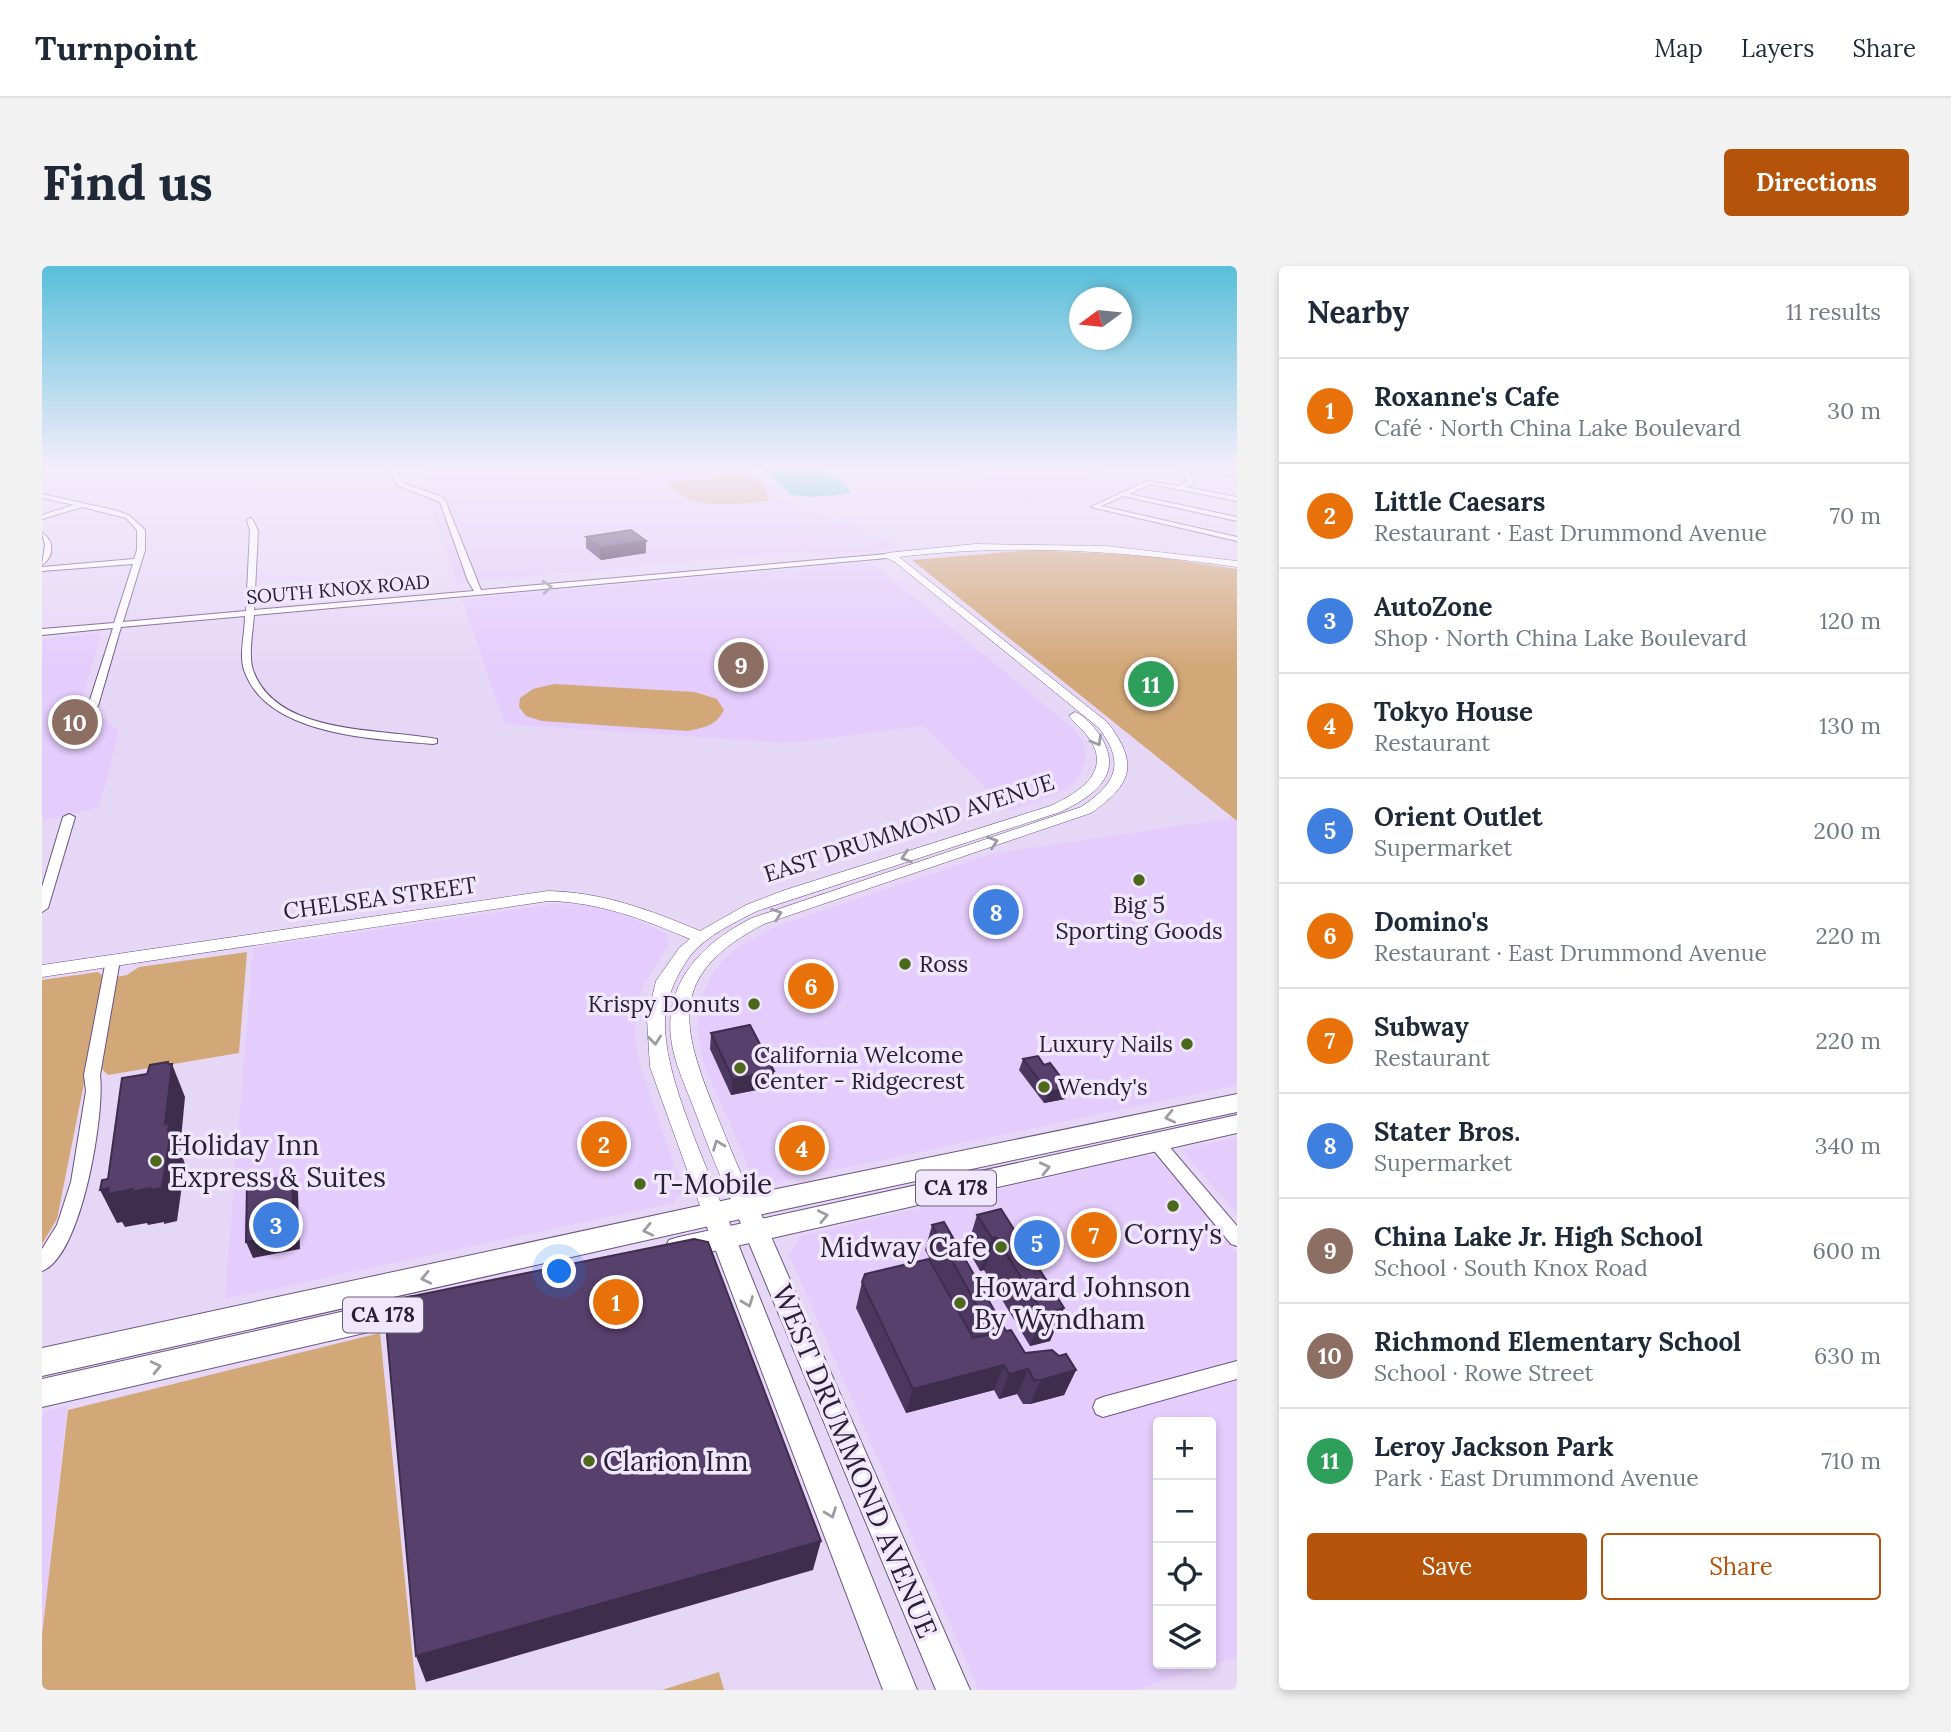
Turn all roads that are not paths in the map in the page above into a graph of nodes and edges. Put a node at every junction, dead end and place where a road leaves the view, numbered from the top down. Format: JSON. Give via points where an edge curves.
{"nodes":[{"id":1,"x":142,"y":534,"type":"edge"},
{"id":2,"x":254,"y":534,"type":"edge"},
{"id":3,"x":455,"y":534,"type":"edge"},
{"id":4,"x":1212,"y":534,"type":"edge"},
{"id":5,"x":42,"y":535,"type":"edge"},
{"id":6,"x":1237,"y":540,"type":"edge"},
{"id":7,"x":1053,"y":550,"type":"junction"},
{"id":8,"x":1140,"y":550,"type":"junction"},
{"id":9,"x":887,"y":556,"type":"junction"},
{"id":10,"x":137,"y":561,"type":"junction"},
{"id":11,"x":42,"y":563,"type":"edge"},
{"id":12,"x":1237,"y":565,"type":"edge"},
{"id":13,"x":42,"y":569,"type":"edge"},
{"id":14,"x":479,"y":593,"type":"junction"},
{"id":15,"x":250,"y":613,"type":"junction"},
{"id":16,"x":119,"y":625,"type":"junction"},
{"id":17,"x":42,"y":632,"type":"edge"},
{"id":18,"x":93,"y":706,"type":"dead end"},
{"id":19,"x":433,"y":741,"type":"dead end"},
{"id":20,"x":69,"y":817,"type":"dead end"},
{"id":21,"x":42,"y":908,"type":"edge"},
{"id":22,"x":709,"y":942,"type":"junction"},
{"id":23,"x":113,"y":960,"type":"junction"},
{"id":24,"x":42,"y":971,"type":"edge"},
{"id":25,"x":1237,"y":1103,"type":"edge"},
{"id":26,"x":1237,"y":1124,"type":"edge"},
{"id":27,"x":1156,"y":1142,"type":"junction"},
{"id":28,"x":751,"y":1219,"type":"junction"},
{"id":29,"x":719,"y":1226,"type":"junction"},
{"id":30,"x":1237,"y":1239,"type":"edge"},
{"id":31,"x":42,"y":1263,"type":"edge"},
{"id":32,"x":587,"y":1269,"type":"edge"},
{"id":33,"x":443,"y":1302,"type":"edge"},
{"id":34,"x":142,"y":1339,"type":"junction"},
{"id":35,"x":42,"y":1362,"type":"edge"},
{"id":36,"x":1237,"y":1370,"type":"edge"},
{"id":37,"x":42,"y":1375,"type":"edge"},
{"id":38,"x":42,"y":1393,"type":"edge"},
{"id":39,"x":1103,"y":1407,"type":"dead end"},
{"id":40,"x":900,"y":1690,"type":"edge"},
{"id":41,"x":953,"y":1690,"type":"edge"}],
"edges":[{"from":1,"to":10,"type":"street"},
{"from":2,"to":15,"type":"street"},
{"from":3,"to":14,"type":"street"},
{"from":4,"to":6,"type":"street"},
{"from":5,"to":11,"type":"street","via":[[49,548]]},
{"from":7,"to":8,"type":"street"},
{"from":7,"to":9,"type":"street","via":[[1003,548]]},
{"from":7,"to":12,"type":"street","via":[[1128,552]]},
{"from":8,"to":9,"type":"street","via":[[1017,544]]},
{"from":8,"to":12,"type":"street"},
{"from":14,"to":9,"type":"street","name":"SOUTH KNOX ROAD","one_way":true},
{"from":9,"to":22,"type":"street","name":"EAST DRUMMOND AVENUE","via":[[887,561],[1086,725],[1101,745],[1102,774],[1082,797],[1055,809],[749,908]]},
{"from":10,"to":13,"type":"street"},
{"from":10,"to":16,"type":"street"},
{"from":14,"to":15,"type":"street","name":"SOUTH KNOX ROAD"},
{"from":15,"to":16,"type":"street","name":"SOUTH KNOX ROAD"},
{"from":15,"to":19,"type":"street","via":[[247,667],[250,679],[267,700],[319,724],[347,731]]},
{"from":16,"to":17,"type":"street","name":"SOUTH KNOX ROAD"},
{"from":16,"to":18,"type":"street"},
{"from":20,"to":21,"type":"street"},
{"from":22,"to":23,"type":"street","name":"CHELSEA STREET","via":[[611,902],[568,895]]},
{"from":28,"to":22,"type":"street","name":"EAST DRUMMOND AVENUE","one_way":true,"via":[[688,1068],[679,1031],[685,990],[706,956]]},
{"from":22,"to":29,"type":"street","name":"EAST DRUMMOND AVENUE","one_way":true,"via":[[672,967],[660,990],[654,1033],[660,1067]]},
{"from":23,"to":24,"type":"street","name":"CHELSEA STREET"},
{"from":23,"to":31,"type":"street","via":[[72,1213]]},
{"from":25,"to":28,"type":"main road","number":"CA 178","one_way":true},
{"from":26,"to":27,"type":"main road","number":"CA 178"},
{"from":28,"to":27,"type":"main road","number":"CA 178","one_way":true},
{"from":27,"to":30,"type":"street"},
{"from":28,"to":29,"type":"main road","number":"CA 178"},
{"from":28,"to":41,"type":"main road","name":"WEST DRUMMOND AVENUE"},
{"from":29,"to":32,"type":"main road","number":"CA 178"},
{"from":29,"to":34,"type":"main road","number":"CA 178","one_way":true},
{"from":29,"to":40,"type":"main road","name":"WEST DRUMMOND AVENUE","one_way":true},
{"from":38,"to":33,"type":"main road","number":"CA 178","one_way":true},
{"from":34,"to":35,"type":"main road","number":"CA 178"},
{"from":34,"to":37,"type":"main road","via":[[119,1356]]},
{"from":36,"to":39,"type":"street"}]}
